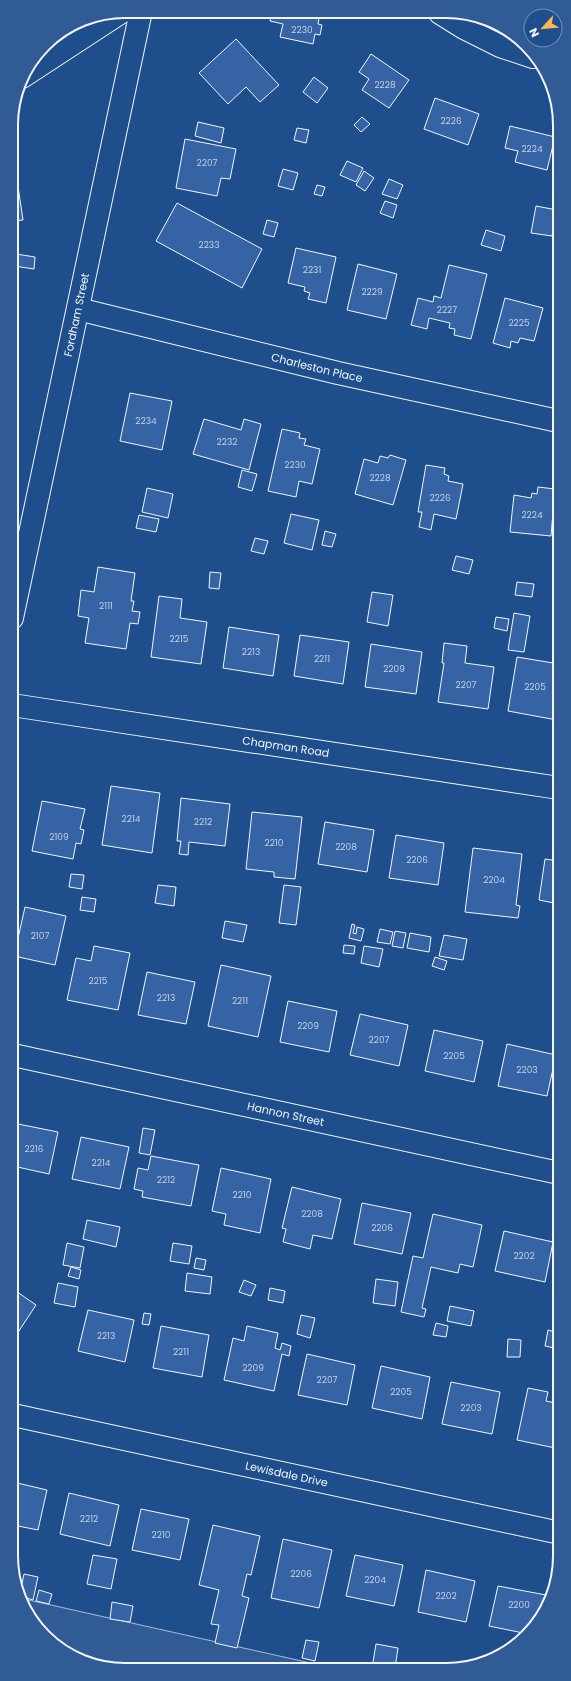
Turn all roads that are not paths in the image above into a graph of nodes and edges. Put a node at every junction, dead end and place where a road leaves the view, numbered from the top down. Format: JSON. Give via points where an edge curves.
{"nodes":[{"id":1,"x":140,"y":18,"type":"edge"},
{"id":2,"x":448,"y":18,"type":"edge"},
{"id":3,"x":112,"y":19,"type":"edge"},
{"id":4,"x":527,"y":55,"type":"edge"},
{"id":5,"x":33,"y":70,"type":"edge"},
{"id":6,"x":78,"y":309,"type":"junction"},
{"id":7,"x":553,"y":420,"type":"edge"},
{"id":8,"x":18,"y":590,"type":"edge"},
{"id":9,"x":18,"y":706,"type":"edge"},
{"id":10,"x":553,"y":787,"type":"edge"},
{"id":11,"x":18,"y":1056,"type":"edge"},
{"id":12,"x":553,"y":1172,"type":"edge"},
{"id":13,"x":18,"y":1416,"type":"edge"},
{"id":14,"x":553,"y":1531,"type":"edge"}],
"edges":[{"from":1,"to":6,"type":"street","name":"Fordham Street"},
{"from":2,"to":4,"type":"street","via":[[500,46]]},
{"from":3,"to":5,"type":"street"},
{"from":6,"to":7,"type":"street","name":"Charleston Place","via":[[338,373]]},
{"from":6,"to":8,"type":"street","name":"Fordham Street"},
{"from":9,"to":10,"type":"street","name":"Chapman Road"},
{"from":11,"to":12,"type":"street","name":"Hannon Street"},
{"from":13,"to":14,"type":"street","name":"Lewisdale Drive"}]}
